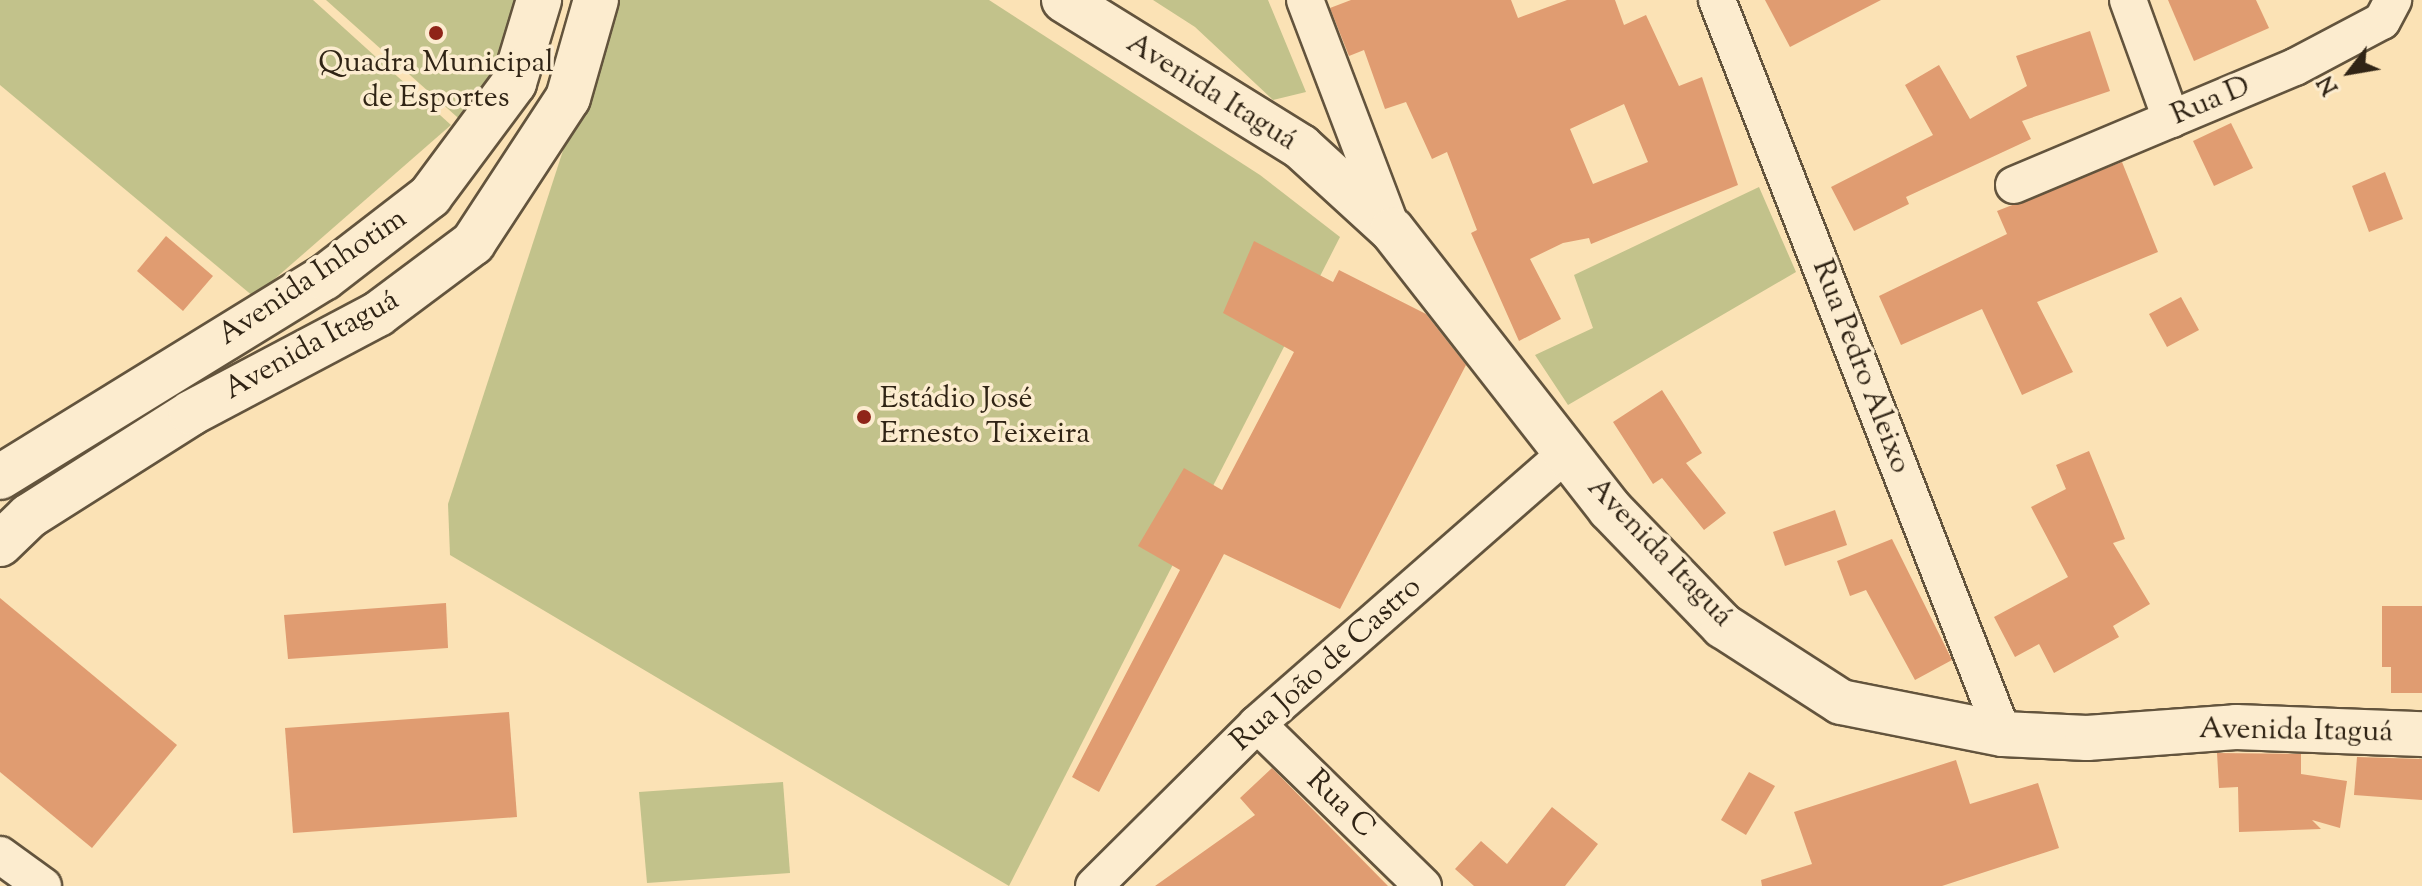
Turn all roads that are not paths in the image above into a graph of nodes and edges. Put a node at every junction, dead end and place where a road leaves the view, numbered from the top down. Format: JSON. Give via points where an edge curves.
{"nodes":[{"id":1,"x":539,"y":0,"type":"edge"},
{"id":2,"x":596,"y":0,"type":"edge"},
{"id":3,"x":1064,"y":0,"type":"edge"},
{"id":4,"x":1305,"y":0,"type":"edge"},
{"id":5,"x":1717,"y":0,"type":"edge"},
{"id":6,"x":2128,"y":0,"type":"edge"},
{"id":7,"x":2393,"y":0,"type":"edge"},
{"id":8,"x":2171,"y":119,"type":"junction"},
{"id":9,"x":2014,"y":185,"type":"dead end"},
{"id":10,"x":1392,"y":230,"type":"junction"},
{"id":11,"x":324,"y":278,"type":"junction"},
{"id":12,"x":357,"y":325,"type":"junction"},
{"id":13,"x":1567,"y":453,"type":"junction"},
{"id":14,"x":0,"y":477,"type":"edge"},
{"id":15,"x":0,"y":544,"type":"edge"},
{"id":16,"x":1257,"y":724,"type":"junction"},
{"id":17,"x":2003,"y":734,"type":"junction"},
{"id":18,"x":2422,"y":734,"type":"edge"},
{"id":19,"x":0,"y":855,"type":"edge"},
{"id":20,"x":43,"y":886,"type":"edge"},
{"id":21,"x":1094,"y":886,"type":"edge"},
{"id":22,"x":1423,"y":886,"type":"edge"}],
"edges":[{"from":1,"to":11,"type":"main road","name":"Avenida Inhotim","via":[[514,83],[430,196]]},
{"from":2,"to":12,"type":"main road","name":"Avenida Itaguá","via":[[568,98],[473,243]]},
{"from":3,"to":10,"type":"main road","name":"Avenida Itaguá","via":[[1301,147]]},
{"from":4,"to":10,"type":"street"},
{"from":5,"to":17,"type":"street","name":"Rua Pedro Aleixo"},
{"from":6,"to":8,"type":"street"},
{"from":7,"to":8,"type":"street","name":"Rua D","via":[[2382,21]]},
{"from":8,"to":9,"type":"street","name":"Rua D"},
{"from":10,"to":13,"type":"main road","name":"Avenida Itaguá"},
{"from":11,"to":12,"type":"main road"},
{"from":11,"to":14,"type":"main road","name":"Avenida Inhotim"},
{"from":12,"to":15,"type":"main road","name":"Avenida Itaguá","via":[[191,413],[29,516]]},
{"from":13,"to":16,"type":"street","name":"Rua João de Castro"},
{"from":13,"to":17,"type":"main road","name":"Avenida Itaguá","via":[[1610,509],[1723,626],[1841,702]]},
{"from":16,"to":21,"type":"street","name":"Rua João de Castro"},
{"from":16,"to":22,"type":"street","name":"Rua C"},
{"from":17,"to":18,"type":"main road","name":"Avenida Itaguá","via":[[2087,738],[2236,727]]},
{"from":19,"to":20,"type":"street"}]}
